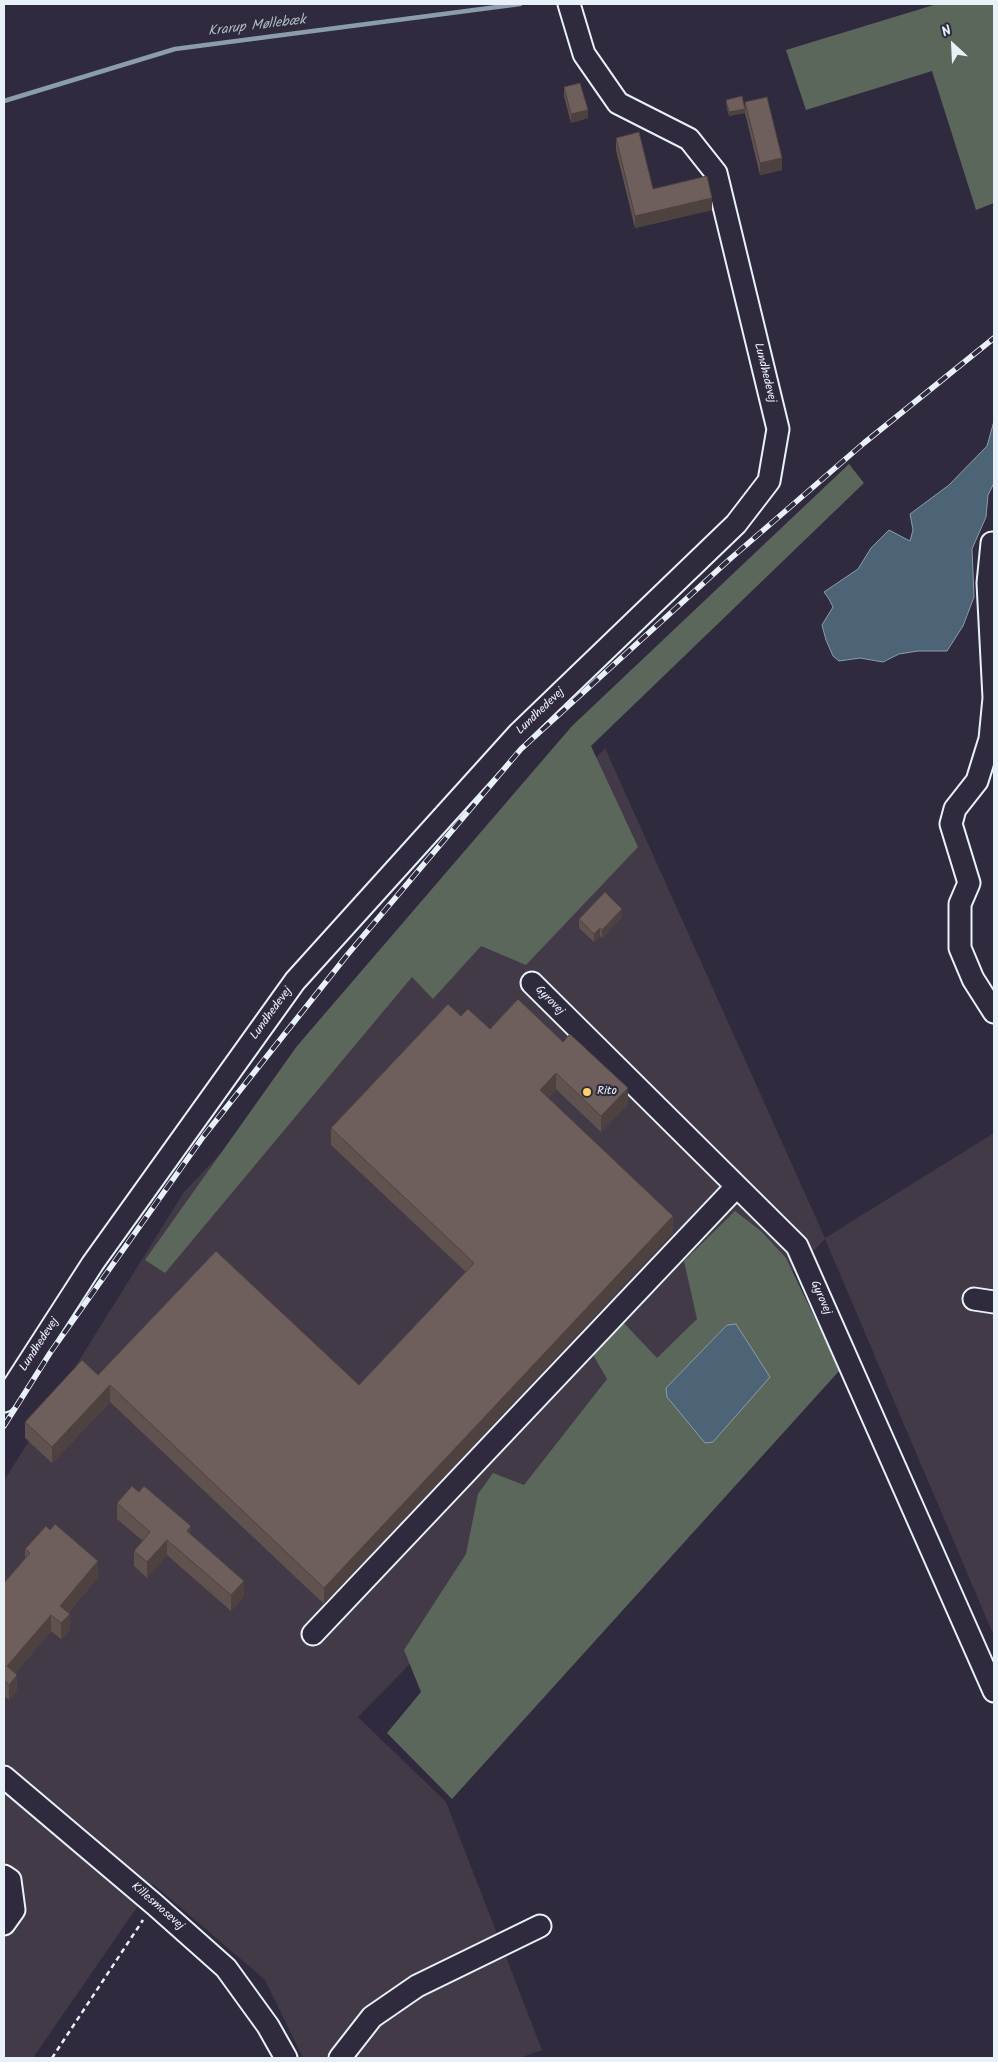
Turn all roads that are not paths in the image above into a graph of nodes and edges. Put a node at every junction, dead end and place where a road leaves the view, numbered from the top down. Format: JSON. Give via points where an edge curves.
{"nodes":[{"id":1,"x":569,"y":4,"type":"edge"},
{"id":2,"x":992,"y":543,"type":"dead end"},
{"id":3,"x":532,"y":983,"type":"dead end"},
{"id":4,"x":994,"y":1012,"type":"edge"},
{"id":5,"x":736,"y":1187,"type":"junction"},
{"id":6,"x":4,"y":1401,"type":"edge"},
{"id":7,"x":313,"y":1634,"type":"dead end"},
{"id":8,"x":994,"y":1691,"type":"edge"},
{"id":9,"x":4,"y":1777,"type":"edge"},
{"id":10,"x":4,"y":1876,"type":"edge"},
{"id":11,"x":4,"y":1924,"type":"edge"},
{"id":12,"x":540,"y":1926,"type":"dead end"},
{"id":13,"x":286,"y":2058,"type":"edge"},
{"id":14,"x":340,"y":2058,"type":"edge"}],
"edges":[{"from":1,"to":6,"type":"street","name":"Lundhedevej","via":[[584,54],[618,103],[689,139],[716,173],[778,429],[769,481],[736,524],[519,733],[295,981],[93,1263]]},
{"from":2,"to":4,"type":"street","via":[[988,583],[994,698],[990,739],[977,781],[955,809],[951,824],[969,883],[960,904],[960,948],[972,979]]},
{"from":3,"to":5,"type":"street","name":"Gyrovej"},
{"from":5,"to":7,"type":"street"},
{"from":5,"to":8,"type":"street","name":"Gyrovej","via":[[797,1246]]},
{"from":9,"to":13,"type":"street","name":"Killesmosevej","via":[[226,1968],[268,2026]]},
{"from":10,"to":11,"type":"street","via":[[10,1880],[14,1910]]},
{"from":12,"to":14,"type":"street","via":[[417,1986],[372,2017]]}]}
